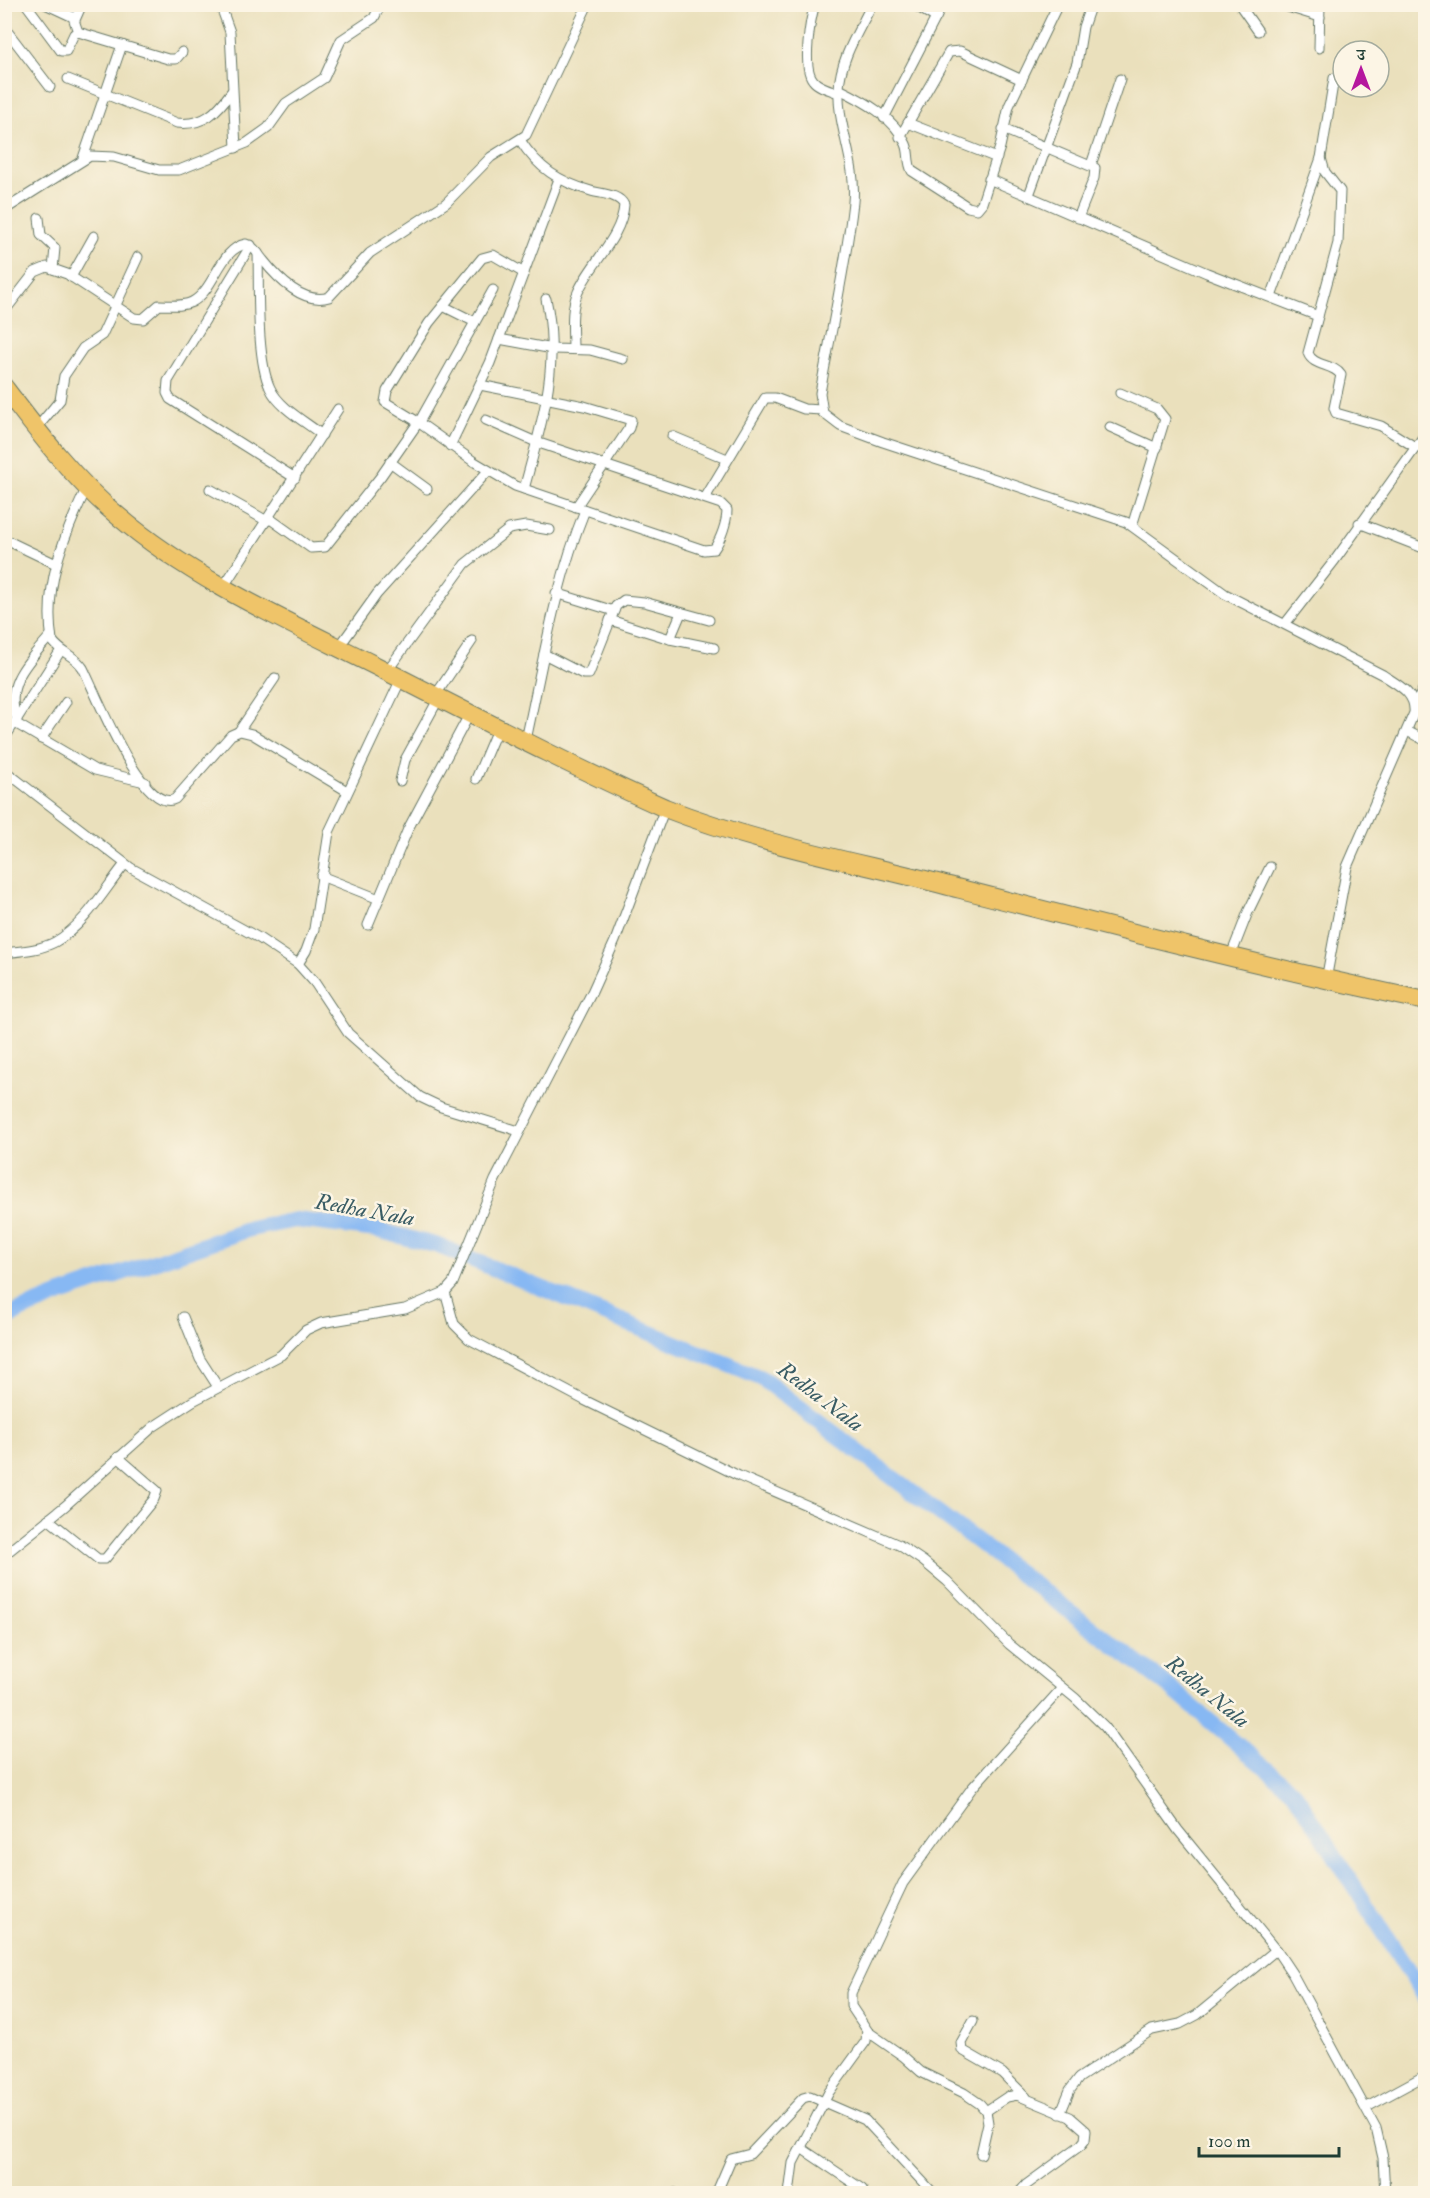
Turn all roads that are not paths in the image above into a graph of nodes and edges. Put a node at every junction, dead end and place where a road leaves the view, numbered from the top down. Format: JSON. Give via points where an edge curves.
{"nodes":[{"id":1,"x":26,"y":4,"type":"edge"},
{"id":2,"x":45,"y":4,"type":"edge"},
{"id":3,"x":82,"y":4,"type":"edge"},
{"id":4,"x":220,"y":4,"type":"edge"},
{"id":5,"x":381,"y":4,"type":"edge"},
{"id":6,"x":588,"y":4,"type":"edge"},
{"id":7,"x":815,"y":4,"type":"edge"},
{"id":8,"x":872,"y":4,"type":"edge"},
{"id":9,"x":913,"y":4,"type":"edge"},
{"id":10,"x":943,"y":4,"type":"edge"},
{"id":11,"x":1058,"y":4,"type":"edge"},
{"id":12,"x":1091,"y":4,"type":"edge"},
{"id":13,"x":1239,"y":4,"type":"edge"},
{"id":14,"x":1278,"y":4,"type":"edge"},
{"id":15,"x":1320,"y":4,"type":"edge"},
{"id":16,"x":1320,"y":17,"type":"junction"},
{"id":17,"x":936,"y":18,"type":"junction"},
{"id":18,"x":75,"y":20,"type":"junction"},
{"id":19,"x":4,"y":27,"type":"edge"},
{"id":20,"x":1258,"y":31,"type":"dead end"},
{"id":21,"x":78,"y":32,"type":"junction"},
{"id":22,"x":122,"y":45,"type":"junction"},
{"id":23,"x":1319,"y":48,"type":"dead end"},
{"id":24,"x":182,"y":52,"type":"dead end"},
{"id":25,"x":68,"y":79,"type":"dead end"},
{"id":26,"x":1022,"y":80,"type":"junction"},
{"id":27,"x":1120,"y":80,"type":"dead end"},
{"id":28,"x":50,"y":87,"type":"dead end"},
{"id":29,"x":232,"y":91,"type":"junction"},
{"id":30,"x":839,"y":91,"type":"junction"},
{"id":31,"x":106,"y":96,"type":"junction"},
{"id":32,"x":1331,"y":96,"type":"edge"},
{"id":33,"x":884,"y":118,"type":"junction"},
{"id":34,"x":908,"y":123,"type":"junction"},
{"id":35,"x":1004,"y":129,"type":"junction"},
{"id":36,"x":900,"y":137,"type":"junction"},
{"id":37,"x":520,"y":141,"type":"junction"},
{"id":38,"x":1047,"y":146,"type":"junction"},
{"id":39,"x":236,"y":148,"type":"junction"},
{"id":40,"x":83,"y":158,"type":"junction"},
{"id":41,"x":997,"y":158,"type":"junction"},
{"id":42,"x":1321,"y":158,"type":"junction"},
{"id":43,"x":1091,"y":165,"type":"junction"},
{"id":44,"x":990,"y":179,"type":"junction"},
{"id":45,"x":559,"y":180,"type":"junction"},
{"id":46,"x":1029,"y":195,"type":"junction"},
{"id":47,"x":4,"y":210,"type":"edge"},
{"id":48,"x":39,"y":218,"type":"dead end"},
{"id":49,"x":1078,"y":218,"type":"junction"},
{"id":50,"x":94,"y":237,"type":"dead end"},
{"id":51,"x":251,"y":245,"type":"junction"},
{"id":52,"x":258,"y":253,"type":"junction"},
{"id":53,"x":138,"y":257,"type":"dead end"},
{"id":54,"x":53,"y":268,"type":"junction"},
{"id":55,"x":524,"y":273,"type":"junction"},
{"id":56,"x":71,"y":277,"type":"junction"},
{"id":57,"x":493,"y":290,"type":"dead end"},
{"id":58,"x":1271,"y":297,"type":"junction"},
{"id":59,"x":546,"y":299,"type":"dead end"},
{"id":60,"x":117,"y":306,"type":"junction"},
{"id":61,"x":442,"y":306,"type":"junction"},
{"id":62,"x":4,"y":312,"type":"edge"},
{"id":63,"x":1317,"y":316,"type":"junction"},
{"id":64,"x":475,"y":322,"type":"junction"},
{"id":65,"x":499,"y":339,"type":"junction"},
{"id":66,"x":553,"y":349,"type":"junction"},
{"id":67,"x":573,"y":349,"type":"junction"},
{"id":68,"x":623,"y":359,"type":"dead end"},
{"id":69,"x":480,"y":385,"type":"junction"},
{"id":70,"x":4,"y":387,"type":"edge"},
{"id":71,"x":1120,"y":393,"type":"dead end"},
{"id":72,"x":548,"y":399,"type":"junction"},
{"id":73,"x":338,"y":409,"type":"dead end"},
{"id":74,"x":822,"y":410,"type":"junction"},
{"id":75,"x":486,"y":420,"type":"dead end"},
{"id":76,"x":418,"y":422,"type":"junction"},
{"id":77,"x":1110,"y":427,"type":"dead end"},
{"id":78,"x":36,"y":429,"type":"junction"},
{"id":79,"x":1425,"y":433,"type":"edge"},
{"id":80,"x":322,"y":435,"type":"junction"},
{"id":81,"x":672,"y":436,"type":"dead end"},
{"id":82,"x":536,"y":442,"type":"junction"},
{"id":83,"x":450,"y":446,"type":"junction"},
{"id":84,"x":1157,"y":447,"type":"junction"},
{"id":85,"x":1415,"y":447,"type":"junction"},
{"id":86,"x":727,"y":459,"type":"junction"},
{"id":87,"x":390,"y":462,"type":"junction"},
{"id":88,"x":605,"y":464,"type":"junction"},
{"id":89,"x":488,"y":471,"type":"junction"},
{"id":90,"x":295,"y":478,"type":"junction"},
{"id":91,"x":87,"y":487,"type":"junction"},
{"id":92,"x":210,"y":489,"type":"dead end"},
{"id":93,"x":427,"y":489,"type":"dead end"},
{"id":94,"x":524,"y":489,"type":"junction"},
{"id":95,"x":705,"y":498,"type":"junction"},
{"id":96,"x":580,"y":509,"type":"junction"},
{"id":97,"x":268,"y":520,"type":"junction"},
{"id":98,"x":1359,"y":523,"type":"junction"},
{"id":99,"x":1132,"y":526,"type":"junction"},
{"id":100,"x":550,"y":530,"type":"dead end"},
{"id":101,"x":4,"y":539,"type":"edge"},
{"id":102,"x":1425,"y":549,"type":"edge"},
{"id":103,"x":56,"y":564,"type":"junction"},
{"id":104,"x":224,"y":586,"type":"junction"},
{"id":105,"x":556,"y":593,"type":"junction"},
{"id":106,"x":681,"y":613,"type":"junction"},
{"id":107,"x":612,"y":616,"type":"junction"},
{"id":108,"x":709,"y":620,"type":"dead end"},
{"id":109,"x":1285,"y":624,"type":"junction"},
{"id":110,"x":51,"y":635,"type":"junction"},
{"id":111,"x":670,"y":639,"type":"junction"},
{"id":112,"x":472,"y":641,"type":"dead end"},
{"id":113,"x":339,"y":647,"type":"junction"},
{"id":114,"x":714,"y":648,"type":"dead end"},
{"id":115,"x":61,"y":650,"type":"junction"},
{"id":116,"x":544,"y":654,"type":"junction"},
{"id":117,"x":394,"y":675,"type":"junction"},
{"id":118,"x":275,"y":678,"type":"dead end"},
{"id":119,"x":1425,"y":682,"type":"edge"},
{"id":120,"x":437,"y":697,"type":"junction"},
{"id":121,"x":66,"y":702,"type":"dead end"},
{"id":122,"x":1414,"y":706,"type":"junction"},
{"id":123,"x":470,"y":713,"type":"junction"},
{"id":124,"x":16,"y":722,"type":"junction"},
{"id":125,"x":498,"y":727,"type":"junction"},
{"id":126,"x":239,"y":731,"type":"junction"},
{"id":127,"x":1407,"y":731,"type":"junction"},
{"id":128,"x":4,"y":739,"type":"edge"},
{"id":129,"x":41,"y":739,"type":"junction"},
{"id":130,"x":526,"y":740,"type":"junction"},
{"id":131,"x":1425,"y":741,"type":"edge"},
{"id":132,"x":4,"y":770,"type":"edge"},
{"id":133,"x":476,"y":778,"type":"dead end"},
{"id":134,"x":400,"y":781,"type":"dead end"},
{"id":135,"x":145,"y":782,"type":"junction"},
{"id":136,"x":347,"y":791,"type":"junction"},
{"id":137,"x":665,"y":808,"type":"junction"},
{"id":138,"x":125,"y":864,"type":"junction"},
{"id":139,"x":1270,"y":867,"type":"dead end"},
{"id":140,"x":321,"y":876,"type":"junction"},
{"id":141,"x":379,"y":898,"type":"junction"},
{"id":142,"x":368,"y":925,"type":"dead end"},
{"id":143,"x":4,"y":953,"type":"edge"},
{"id":144,"x":1230,"y":958,"type":"junction"},
{"id":145,"x":298,"y":964,"type":"junction"},
{"id":146,"x":1326,"y":980,"type":"junction"},
{"id":147,"x":1425,"y":1001,"type":"edge"},
{"id":148,"x":519,"y":1131,"type":"junction"},
{"id":149,"x":445,"y":1292,"type":"junction"},
{"id":150,"x":183,"y":1317,"type":"dead end"},
{"id":151,"x":218,"y":1388,"type":"junction"},
{"id":152,"x":118,"y":1457,"type":"junction"},
{"id":153,"x":48,"y":1519,"type":"junction"},
{"id":154,"x":4,"y":1555,"type":"edge"},
{"id":155,"x":1062,"y":1688,"type":"junction"},
{"id":156,"x":1276,"y":1950,"type":"junction"},
{"id":157,"x":973,"y":2021,"type":"dead end"},
{"id":158,"x":867,"y":2031,"type":"junction"},
{"id":159,"x":1425,"y":2075,"type":"edge"},
{"id":160,"x":1028,"y":2099,"type":"junction"},
{"id":161,"x":824,"y":2100,"type":"junction"},
{"id":162,"x":1367,"y":2107,"type":"junction"},
{"id":163,"x":986,"y":2111,"type":"junction"},
{"id":164,"x":1060,"y":2114,"type":"junction"},
{"id":165,"x":801,"y":2148,"type":"junction"},
{"id":166,"x":981,"y":2154,"type":"dead end"},
{"id":167,"x":716,"y":2193,"type":"edge"},
{"id":168,"x":789,"y":2193,"type":"edge"},
{"id":169,"x":864,"y":2193,"type":"edge"},
{"id":170,"x":934,"y":2193,"type":"edge"},
{"id":171,"x":1018,"y":2193,"type":"edge"},
{"id":172,"x":1386,"y":2193,"type":"edge"}],
"edges":[{"from":1,"to":21,"type":"street","via":[[61,51],[66,51]]},
{"from":2,"to":18,"type":"street"},
{"from":3,"to":18,"type":"street"},
{"from":4,"to":29,"type":"street","via":[[230,32]]},
{"from":5,"to":39,"type":"street","via":[[374,18],[342,40],[324,78],[286,103],[258,136]]},
{"from":6,"to":37,"type":"street","via":[[533,124]]},
{"from":7,"to":30,"type":"street","via":[[808,30],[810,74],[816,83]]},
{"from":8,"to":30,"type":"street","via":[[844,60]]},
{"from":9,"to":17,"type":"street"},
{"from":10,"to":17,"type":"street"},
{"from":11,"to":26,"type":"street"},
{"from":12,"to":38,"type":"street","via":[[1077,63]]},
{"from":13,"to":20,"type":"street"},
{"from":14,"to":16,"type":"street"},
{"from":15,"to":16,"type":"street"},
{"from":16,"to":23,"type":"street"},
{"from":17,"to":33,"type":"street"},
{"from":18,"to":21,"type":"street"},
{"from":19,"to":28,"type":"street"},
{"from":21,"to":22,"type":"street"},
{"from":22,"to":24,"type":"street","via":[[168,59],[176,59]]},
{"from":22,"to":31,"type":"street"},
{"from":25,"to":31,"type":"street"},
{"from":26,"to":34,"type":"street","via":[[960,51],[949,52]]},
{"from":26,"to":35,"type":"street","via":[[1009,106]]},
{"from":27,"to":43,"type":"street"},
{"from":29,"to":31,"type":"street","via":[[207,118],[190,124],[177,123]]},
{"from":29,"to":39,"type":"street"},
{"from":30,"to":33,"type":"street","via":[[864,101]]},
{"from":30,"to":74,"type":"street","via":[[854,168],[853,202],[820,393]]},
{"from":31,"to":40,"type":"street"},
{"from":32,"to":42,"type":"street"},
{"from":33,"to":36,"type":"street"},
{"from":34,"to":36,"type":"street"},
{"from":34,"to":41,"type":"street"},
{"from":35,"to":38,"type":"street"},
{"from":35,"to":41,"type":"street"},
{"from":36,"to":44,"type":"street","via":[[908,148],[912,171],[968,207],[980,207]]},
{"from":37,"to":45,"type":"street","via":[[536,163]]},
{"from":37,"to":52,"type":"street","via":[[491,157],[446,204],[370,253],[329,297],[308,298],[286,283]]},
{"from":38,"to":43,"type":"street"},
{"from":38,"to":46,"type":"street"},
{"from":39,"to":40,"type":"street","via":[[179,170],[159,170],[103,155]]},
{"from":40,"to":47,"type":"street"},
{"from":41,"to":44,"type":"street"},
{"from":42,"to":58,"type":"street"},
{"from":42,"to":63,"type":"street","via":[[1325,172],[1340,191],[1340,204],[1338,243]]},
{"from":43,"to":49,"type":"street","via":[[1096,172]]},
{"from":44,"to":46,"type":"street"},
{"from":45,"to":55,"type":"street"},
{"from":45,"to":67,"type":"street","via":[[618,198],[624,205],[610,240],[575,300]]},
{"from":46,"to":49,"type":"street"},
{"from":48,"to":54,"type":"street","via":[[41,235],[55,248]]},
{"from":49,"to":58,"type":"street"},
{"from":50,"to":56,"type":"street"},
{"from":51,"to":52,"type":"street"},
{"from":51,"to":60,"type":"street","via":[[232,250],[191,303],[159,305],[143,319],[134,318]]},
{"from":51,"to":90,"type":"street","via":[[168,381],[167,393],[176,403]]},
{"from":52,"to":80,"type":"street","via":[[264,365],[270,388]]},
{"from":53,"to":60,"type":"street"},
{"from":54,"to":56,"type":"street"},
{"from":54,"to":62,"type":"street","via":[[35,272]]},
{"from":55,"to":61,"type":"street","via":[[493,255],[485,255]]},
{"from":55,"to":65,"type":"street"},
{"from":56,"to":60,"type":"street"},
{"from":57,"to":64,"type":"street"},
{"from":58,"to":63,"type":"street"},
{"from":59,"to":66,"type":"street"},
{"from":60,"to":78,"type":"street","via":[[102,335],[86,345],[67,372],[60,400]]},
{"from":61,"to":64,"type":"street"},
{"from":61,"to":76,"type":"street","via":[[385,395],[386,402]]},
{"from":63,"to":85,"type":"street","via":[[1308,353],[1314,361],[1341,375],[1336,413],[1381,426]]},
{"from":64,"to":76,"type":"street"},
{"from":65,"to":66,"type":"street"},
{"from":65,"to":69,"type":"street"},
{"from":66,"to":67,"type":"street"},
{"from":66,"to":72,"type":"street"},
{"from":67,"to":68,"type":"street"},
{"from":69,"to":72,"type":"street"},
{"from":69,"to":83,"type":"street"},
{"from":70,"to":78,"type":"highway"},
{"from":71,"to":84,"type":"street","via":[[1164,415]]},
{"from":72,"to":82,"type":"street"},
{"from":72,"to":88,"type":"street","via":[[631,420]]},
{"from":73,"to":80,"type":"street"},
{"from":74,"to":86,"type":"street","via":[[765,398]]},
{"from":74,"to":99,"type":"street","via":[[840,426]]},
{"from":75,"to":82,"type":"street"},
{"from":76,"to":83,"type":"street"},
{"from":76,"to":87,"type":"street"},
{"from":77,"to":84,"type":"street"},
{"from":78,"to":91,"type":"highway"},
{"from":79,"to":85,"type":"street"},
{"from":80,"to":90,"type":"street"},
{"from":81,"to":86,"type":"street"},
{"from":82,"to":88,"type":"street"},
{"from":82,"to":94,"type":"street"},
{"from":83,"to":89,"type":"street"},
{"from":84,"to":99,"type":"street"},
{"from":85,"to":98,"type":"street"},
{"from":86,"to":95,"type":"street"},
{"from":87,"to":93,"type":"street"},
{"from":87,"to":97,"type":"street","via":[[325,547],[311,548]]},
{"from":88,"to":95,"type":"street"},
{"from":88,"to":96,"type":"street"},
{"from":89,"to":94,"type":"street"},
{"from":89,"to":113,"type":"street","via":[[377,594]]},
{"from":90,"to":97,"type":"street"},
{"from":91,"to":103,"type":"street"},
{"from":91,"to":104,"type":"highway","via":[[161,549]]},
{"from":92,"to":97,"type":"street"},
{"from":94,"to":96,"type":"street"},
{"from":95,"to":96,"type":"street","via":[[727,510],[718,543],[710,551]]},
{"from":96,"to":105,"type":"street"},
{"from":97,"to":104,"type":"street"},
{"from":98,"to":102,"type":"street"},
{"from":98,"to":109,"type":"street"},
{"from":99,"to":109,"type":"street","via":[[1210,586]]},
{"from":100,"to":117,"type":"street","via":[[526,526],[509,529],[465,564]]},
{"from":101,"to":103,"type":"street"},
{"from":103,"to":110,"type":"street"},
{"from":104,"to":113,"type":"highway"},
{"from":105,"to":107,"type":"street"},
{"from":105,"to":116,"type":"street"},
{"from":106,"to":107,"type":"street","via":[[631,599],[619,602]]},
{"from":106,"to":108,"type":"street"},
{"from":106,"to":111,"type":"street"},
{"from":107,"to":111,"type":"street"},
{"from":107,"to":116,"type":"street","via":[[589,674]]},
{"from":109,"to":122,"type":"street","via":[[1383,675],[1409,694]]},
{"from":110,"to":115,"type":"street"},
{"from":110,"to":124,"type":"street","via":[[24,666],[14,685]]},
{"from":111,"to":114,"type":"street"},
{"from":112,"to":120,"type":"street"},
{"from":113,"to":117,"type":"highway"},
{"from":115,"to":124,"type":"street"},
{"from":115,"to":135,"type":"street","via":[[82,668],[110,730]]},
{"from":116,"to":130,"type":"street"},
{"from":117,"to":120,"type":"highway"},
{"from":117,"to":136,"type":"street"},
{"from":118,"to":126,"type":"street"},
{"from":119,"to":122,"type":"street"},
{"from":120,"to":123,"type":"highway"},
{"from":120,"to":134,"type":"street","via":[[405,760]]},
{"from":121,"to":129,"type":"street"},
{"from":122,"to":127,"type":"street"},
{"from":123,"to":125,"type":"highway"},
{"from":123,"to":141,"type":"street","via":[[408,829]]},
{"from":124,"to":128,"type":"street"},
{"from":124,"to":129,"type":"street"},
{"from":125,"to":130,"type":"highway"},
{"from":125,"to":133,"type":"street"},
{"from":126,"to":135,"type":"street","via":[[171,801],[161,799]]},
{"from":126,"to":136,"type":"street","via":[[252,734]]},
{"from":127,"to":131,"type":"street"},
{"from":127,"to":146,"type":"street","via":[[1347,867]]},
{"from":129,"to":135,"type":"street","via":[[95,770]]},
{"from":130,"to":137,"type":"highway"},
{"from":132,"to":138,"type":"street"},
{"from":136,"to":140,"type":"street","via":[[329,832]]},
{"from":137,"to":144,"type":"highway","via":[[801,850]]},
{"from":137,"to":148,"type":"street","via":[[610,951]]},
{"from":138,"to":143,"type":"street","via":[[62,937],[32,950]]},
{"from":138,"to":145,"type":"street"},
{"from":139,"to":144,"type":"street"},
{"from":140,"to":141,"type":"street"},
{"from":140,"to":145,"type":"street","via":[[312,939]]},
{"from":141,"to":142,"type":"street"},
{"from":144,"to":146,"type":"highway"},
{"from":145,"to":148,"type":"street","via":[[348,1033],[409,1088],[435,1105]]},
{"from":146,"to":147,"type":"highway"},
{"from":148,"to":149,"type":"street","via":[[453,1283]]},
{"from":149,"to":151,"type":"street","via":[[405,1309],[311,1327],[281,1355]]},
{"from":149,"to":155,"type":"street","via":[[454,1324],[470,1340],[718,1466],[899,1545],[923,1561],[1009,1644]]},
{"from":150,"to":151,"type":"street","via":[[200,1359]]},
{"from":151,"to":152,"type":"street","via":[[173,1412]]},
{"from":152,"to":153,"type":"street"},
{"from":152,"to":153,"type":"street","via":[[157,1491],[105,1559],[98,1560]]},
{"from":153,"to":154,"type":"street"},
{"from":155,"to":156,"type":"street","via":[[1105,1727],[1178,1830]]},
{"from":155,"to":158,"type":"street","via":[[972,1788],[894,1898],[851,1993],[851,2006]]},
{"from":156,"to":162,"type":"street"},
{"from":156,"to":164,"type":"street","via":[[1197,2015],[1152,2031],[1079,2078]]},
{"from":157,"to":160,"type":"street","via":[[961,2043],[962,2050],[1002,2073]]},
{"from":158,"to":161,"type":"street","via":[[866,2041]]},
{"from":158,"to":163,"type":"street","via":[[921,2072],[964,2093]]},
{"from":159,"to":162,"type":"street"},
{"from":160,"to":163,"type":"street","via":[[1012,2095]]},
{"from":160,"to":164,"type":"street"},
{"from":161,"to":165,"type":"street"},
{"from":161,"to":167,"type":"street","via":[[803,2098],[750,2154],[731,2159]]},
{"from":161,"to":170,"type":"street","via":[[872,2127]]},
{"from":162,"to":172,"type":"street","via":[[1380,2138]]},
{"from":163,"to":166,"type":"street","via":[[988,2123]]},
{"from":164,"to":171,"type":"street","via":[[1082,2126],[1085,2140]]},
{"from":165,"to":168,"type":"street","via":[[790,2172]]},
{"from":165,"to":169,"type":"street"}]}
